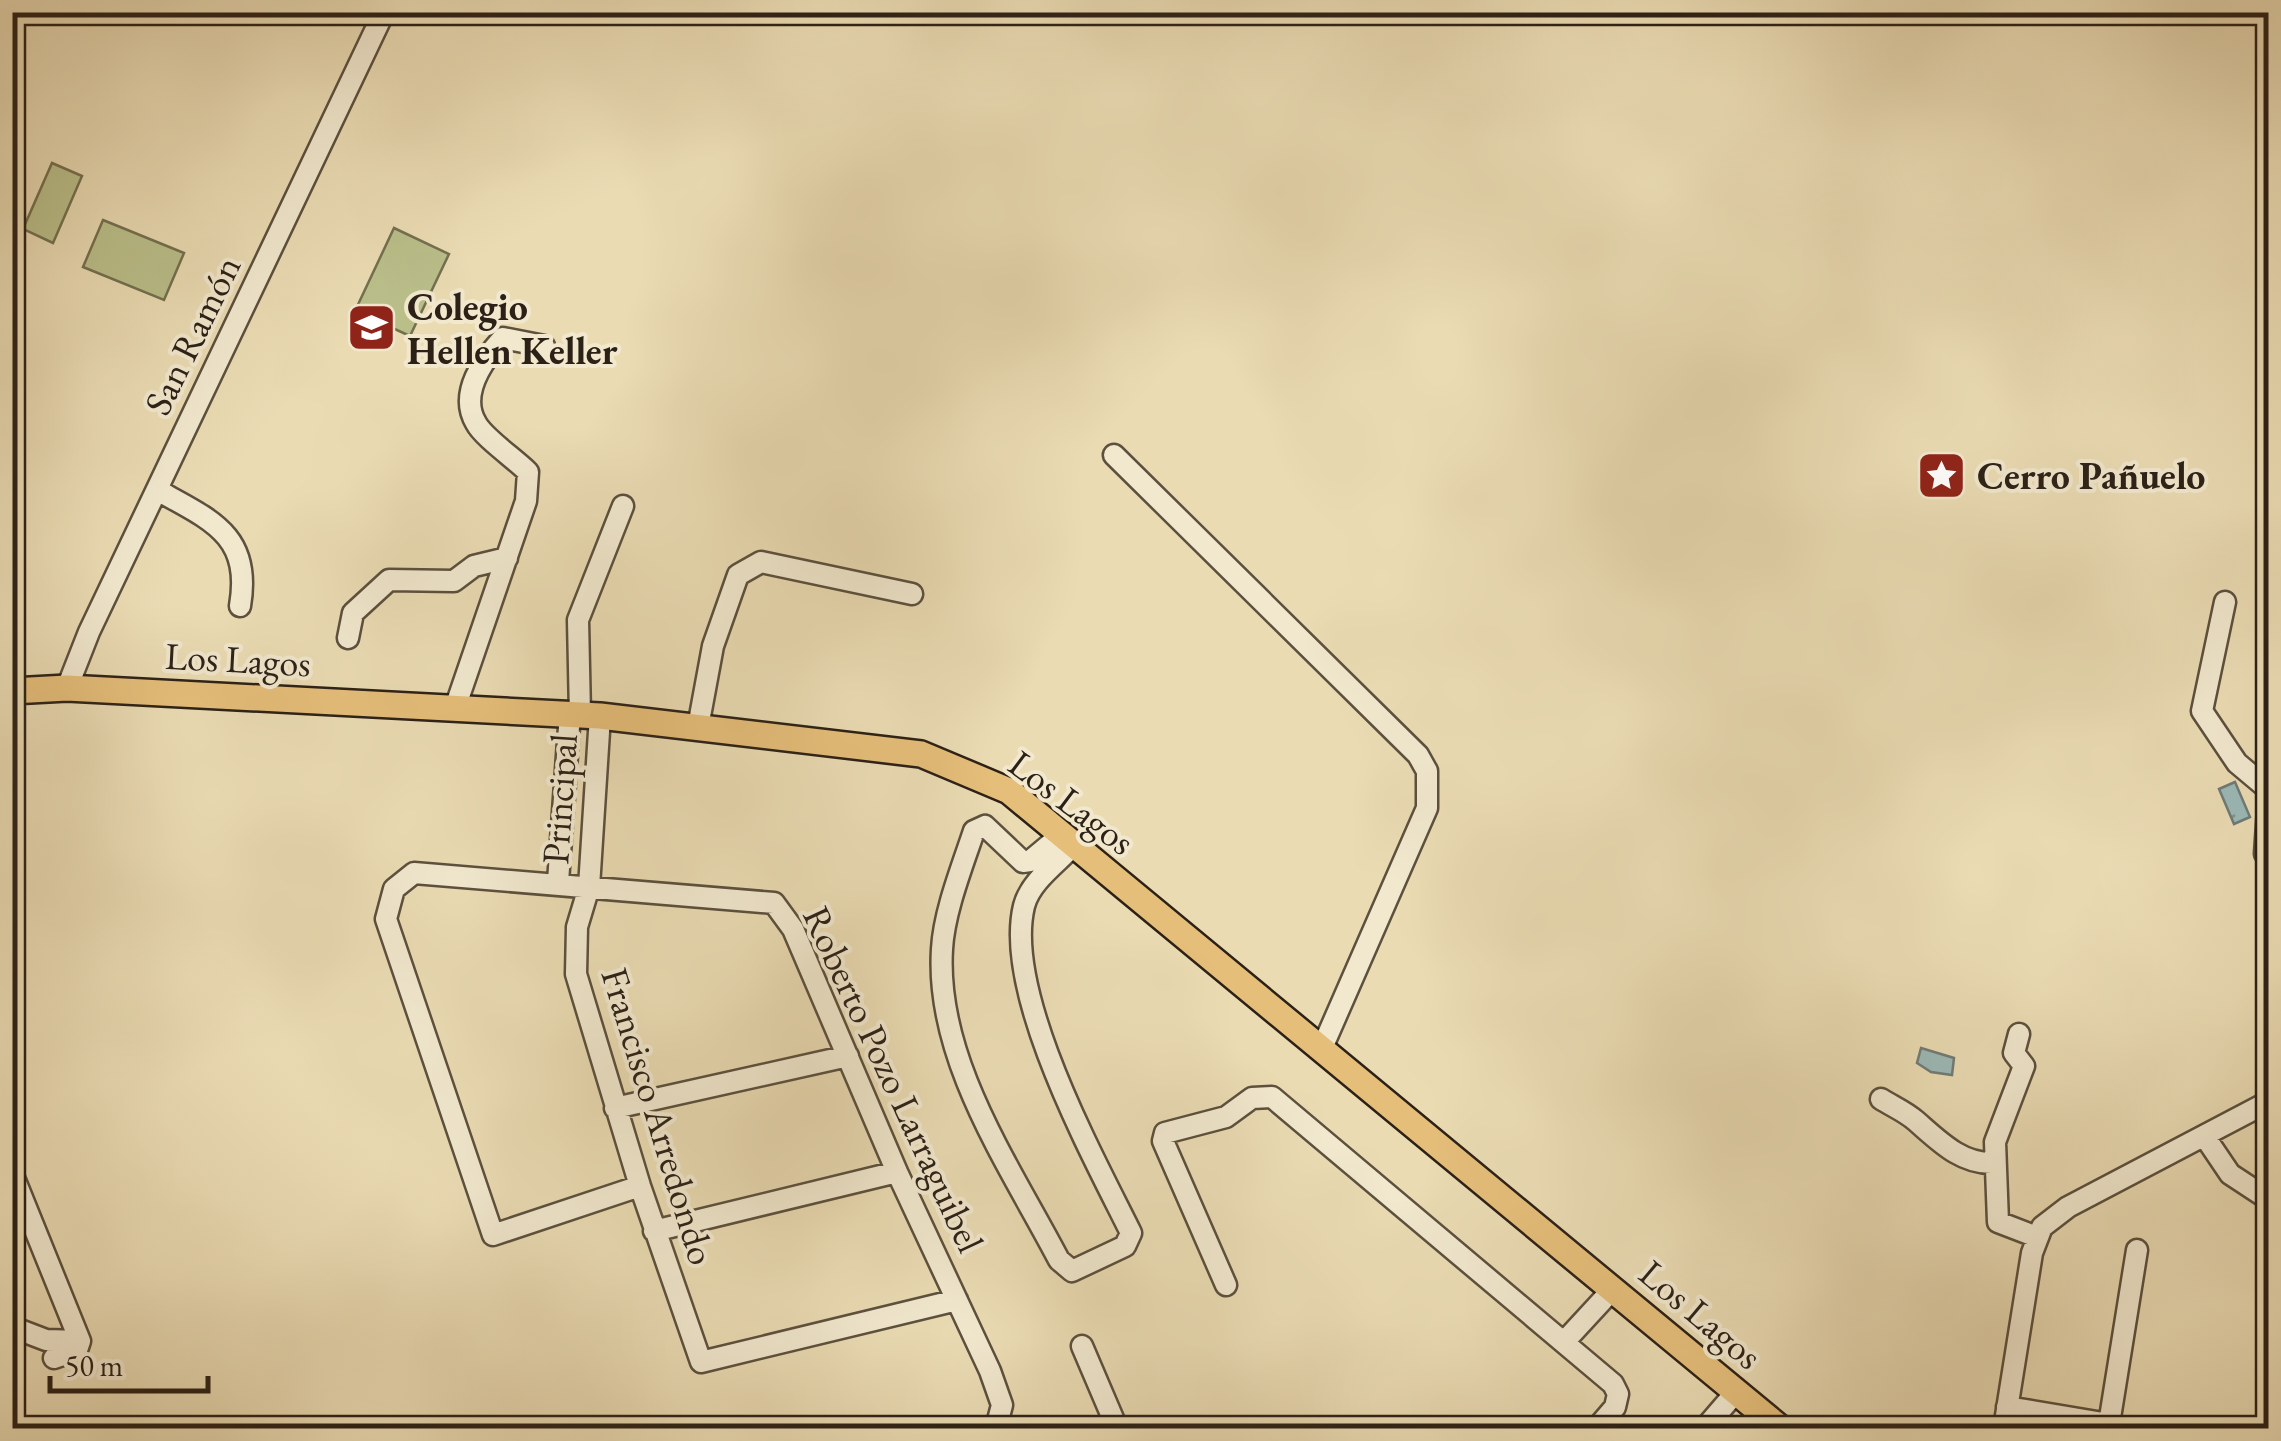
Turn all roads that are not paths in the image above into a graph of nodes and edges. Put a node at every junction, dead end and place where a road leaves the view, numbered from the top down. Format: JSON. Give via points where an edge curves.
{"nodes":[{"id":1,"x":384,"y":13,"type":"edge"},
{"id":2,"x":544,"y":346,"type":"dead end"},
{"id":3,"x":1114,"y":456,"type":"dead end"},
{"id":4,"x":157,"y":490,"type":"junction"},
{"id":5,"x":622,"y":506,"type":"dead end"},
{"id":6,"x":507,"y":558,"type":"junction"},
{"id":7,"x":912,"y":594,"type":"dead end"},
{"id":8,"x":2226,"y":602,"type":"dead end"},
{"id":9,"x":240,"y":606,"type":"dead end"},
{"id":10,"x":348,"y":638,"type":"dead end"},
{"id":11,"x":68,"y":688,"type":"junction"},
{"id":12,"x":12,"y":691,"type":"edge"},
{"id":13,"x":456,"y":708,"type":"junction"},
{"id":14,"x":583,"y":715,"type":"junction"},
{"id":15,"x":698,"y":727,"type":"junction"},
{"id":16,"x":2268,"y":789,"type":"edge"},
{"id":17,"x":2268,"y":809,"type":"edge"},
{"id":18,"x":1066,"y":842,"type":"junction"},
{"id":19,"x":2264,"y":854,"type":"dead end"},
{"id":20,"x":558,"y":882,"type":"junction"},
{"id":21,"x":589,"y":887,"type":"junction"},
{"id":22,"x":2020,"y":1034,"type":"dead end"},
{"id":23,"x":1322,"y":1048,"type":"junction"},
{"id":24,"x":848,"y":1056,"type":"junction"},
{"id":25,"x":1881,"y":1099,"type":"dead end"},
{"id":26,"x":2268,"y":1102,"type":"edge"},
{"id":27,"x":616,"y":1108,"type":"junction"},
{"id":28,"x":2204,"y":1137,"type":"junction"},
{"id":29,"x":1993,"y":1163,"type":"junction"},
{"id":30,"x":897,"y":1172,"type":"junction"},
{"id":31,"x":12,"y":1173,"type":"edge"},
{"id":32,"x":640,"y":1186,"type":"junction"},
{"id":33,"x":2268,"y":1199,"type":"edge"},
{"id":34,"x":654,"y":1231,"type":"junction"},
{"id":35,"x":2037,"y":1237,"type":"junction"},
{"id":36,"x":2137,"y":1250,"type":"dead end"},
{"id":37,"x":1226,"y":1285,"type":"dead end"},
{"id":38,"x":1612,"y":1290,"type":"junction"},
{"id":39,"x":957,"y":1300,"type":"junction"},
{"id":40,"x":12,"y":1327,"type":"edge"},
{"id":41,"x":80,"y":1341,"type":"junction"},
{"id":42,"x":1564,"y":1342,"type":"junction"},
{"id":43,"x":1082,"y":1346,"type":"dead end"},
{"id":44,"x":54,"y":1358,"type":"dead end"},
{"id":45,"x":1736,"y":1392,"type":"junction"},
{"id":46,"x":2005,"y":1418,"type":"edge"},
{"id":47,"x":996,"y":1428,"type":"edge"},
{"id":48,"x":1117,"y":1428,"type":"edge"},
{"id":49,"x":1598,"y":1428,"type":"edge"},
{"id":50,"x":1705,"y":1428,"type":"edge"},
{"id":51,"x":1780,"y":1428,"type":"edge"}],
"edges":[{"from":1,"to":4,"type":"street","name":"San Ramón"},
{"from":2,"to":6,"type":"street","via":[[503,338],[479,365],[470,401],[476,424],[528,472]]},
{"from":3,"to":23,"type":"street","via":[[1428,771],[1427,808]]},
{"from":4,"to":9,"type":"street","via":[[224,527],[245,575]]},
{"from":4,"to":11,"type":"street","name":"San Ramón"},
{"from":5,"to":14,"type":"street","via":[[578,620]]},
{"from":6,"to":10,"type":"street","via":[[474,566],[454,582],[389,580],[353,613]]},
{"from":6,"to":13,"type":"street"},
{"from":7,"to":15,"type":"street","via":[[761,562],[738,575],[713,646]]},
{"from":8,"to":16,"type":"street","via":[[2202,711],[2237,763]]},
{"from":11,"to":12,"type":"main road","name":"Los Lagos"},
{"from":11,"to":13,"type":"main road","name":"Los Lagos"},
{"from":13,"to":14,"type":"main road","name":"Los Lagos"},
{"from":14,"to":15,"type":"main road","name":"Los Lagos"},
{"from":14,"to":20,"type":"street","name":"Principal"},
{"from":14,"to":21,"type":"street","name":"Principal"},
{"from":15,"to":18,"type":"main road","name":"Los Lagos","via":[[921,754],[1009,791]]},
{"from":17,"to":19,"type":"street"},
{"from":18,"to":18,"type":"street","via":[[1022,862],[985,826],[974,832],[942,945],[942,967],[963,1073],[1058,1260],[1072,1271],[1125,1246],[1131,1234],[1058,1080],[1029,984],[1024,904]]},
{"from":18,"to":23,"type":"main road","name":"Los Lagos"},
{"from":20,"to":21,"type":"street","name":"Roberto Pozo Larraguibel"},
{"from":20,"to":32,"type":"street","name":"Roberto Pozo Larraguibel","via":[[414,873],[394,889],[386,919],[493,1235]]},
{"from":21,"to":24,"type":"street","name":"Roberto Pozo Larraguibel","via":[[774,903],[793,929]]},
{"from":21,"to":27,"type":"street","name":"Francisco Arredondo","via":[[576,974]]},
{"from":22,"to":29,"type":"street","via":[[2014,1053],[2024,1066]]},
{"from":23,"to":38,"type":"main road","name":"Los Lagos"},
{"from":24,"to":27,"type":"street"},
{"from":24,"to":30,"type":"street","name":"Roberto Pozo Larraguibel"},
{"from":25,"to":29,"type":"street","via":[[1976,1164]]},
{"from":26,"to":28,"type":"street"},
{"from":27,"to":32,"type":"street","name":"Francisco Arredondo"},
{"from":28,"to":33,"type":"street","via":[[2230,1174]]},
{"from":28,"to":35,"type":"street","via":[[2068,1207]]},
{"from":29,"to":35,"type":"street","via":[[1998,1222]]},
{"from":30,"to":34,"type":"street"},
{"from":30,"to":39,"type":"street","name":"Roberto Pozo Larraguibel"},
{"from":31,"to":41,"type":"street"},
{"from":32,"to":34,"type":"street","name":"Francisco Arredondo"},
{"from":34,"to":39,"type":"street","name":"Francisco Arredondo","via":[[701,1362]]},
{"from":35,"to":46,"type":"street"},
{"from":36,"to":46,"type":"street","via":[[2110,1424]]},
{"from":37,"to":42,"type":"street","via":[[1164,1133],[1226,1116],[1252,1098],[1272,1097]]},
{"from":38,"to":42,"type":"street"},
{"from":38,"to":45,"type":"main road","name":"Los Lagos"},
{"from":39,"to":47,"type":"street","name":"Roberto Pozo Larraguibel","via":[[997,1387],[1002,1415]]},
{"from":40,"to":41,"type":"street","via":[[46,1340]]},
{"from":41,"to":44,"type":"street","via":[[77,1350]]},
{"from":42,"to":49,"type":"street","via":[[1618,1394]]},
{"from":43,"to":48,"type":"street"},
{"from":45,"to":50,"type":"street"},
{"from":45,"to":51,"type":"main road","name":"Los Lagos"}]}
